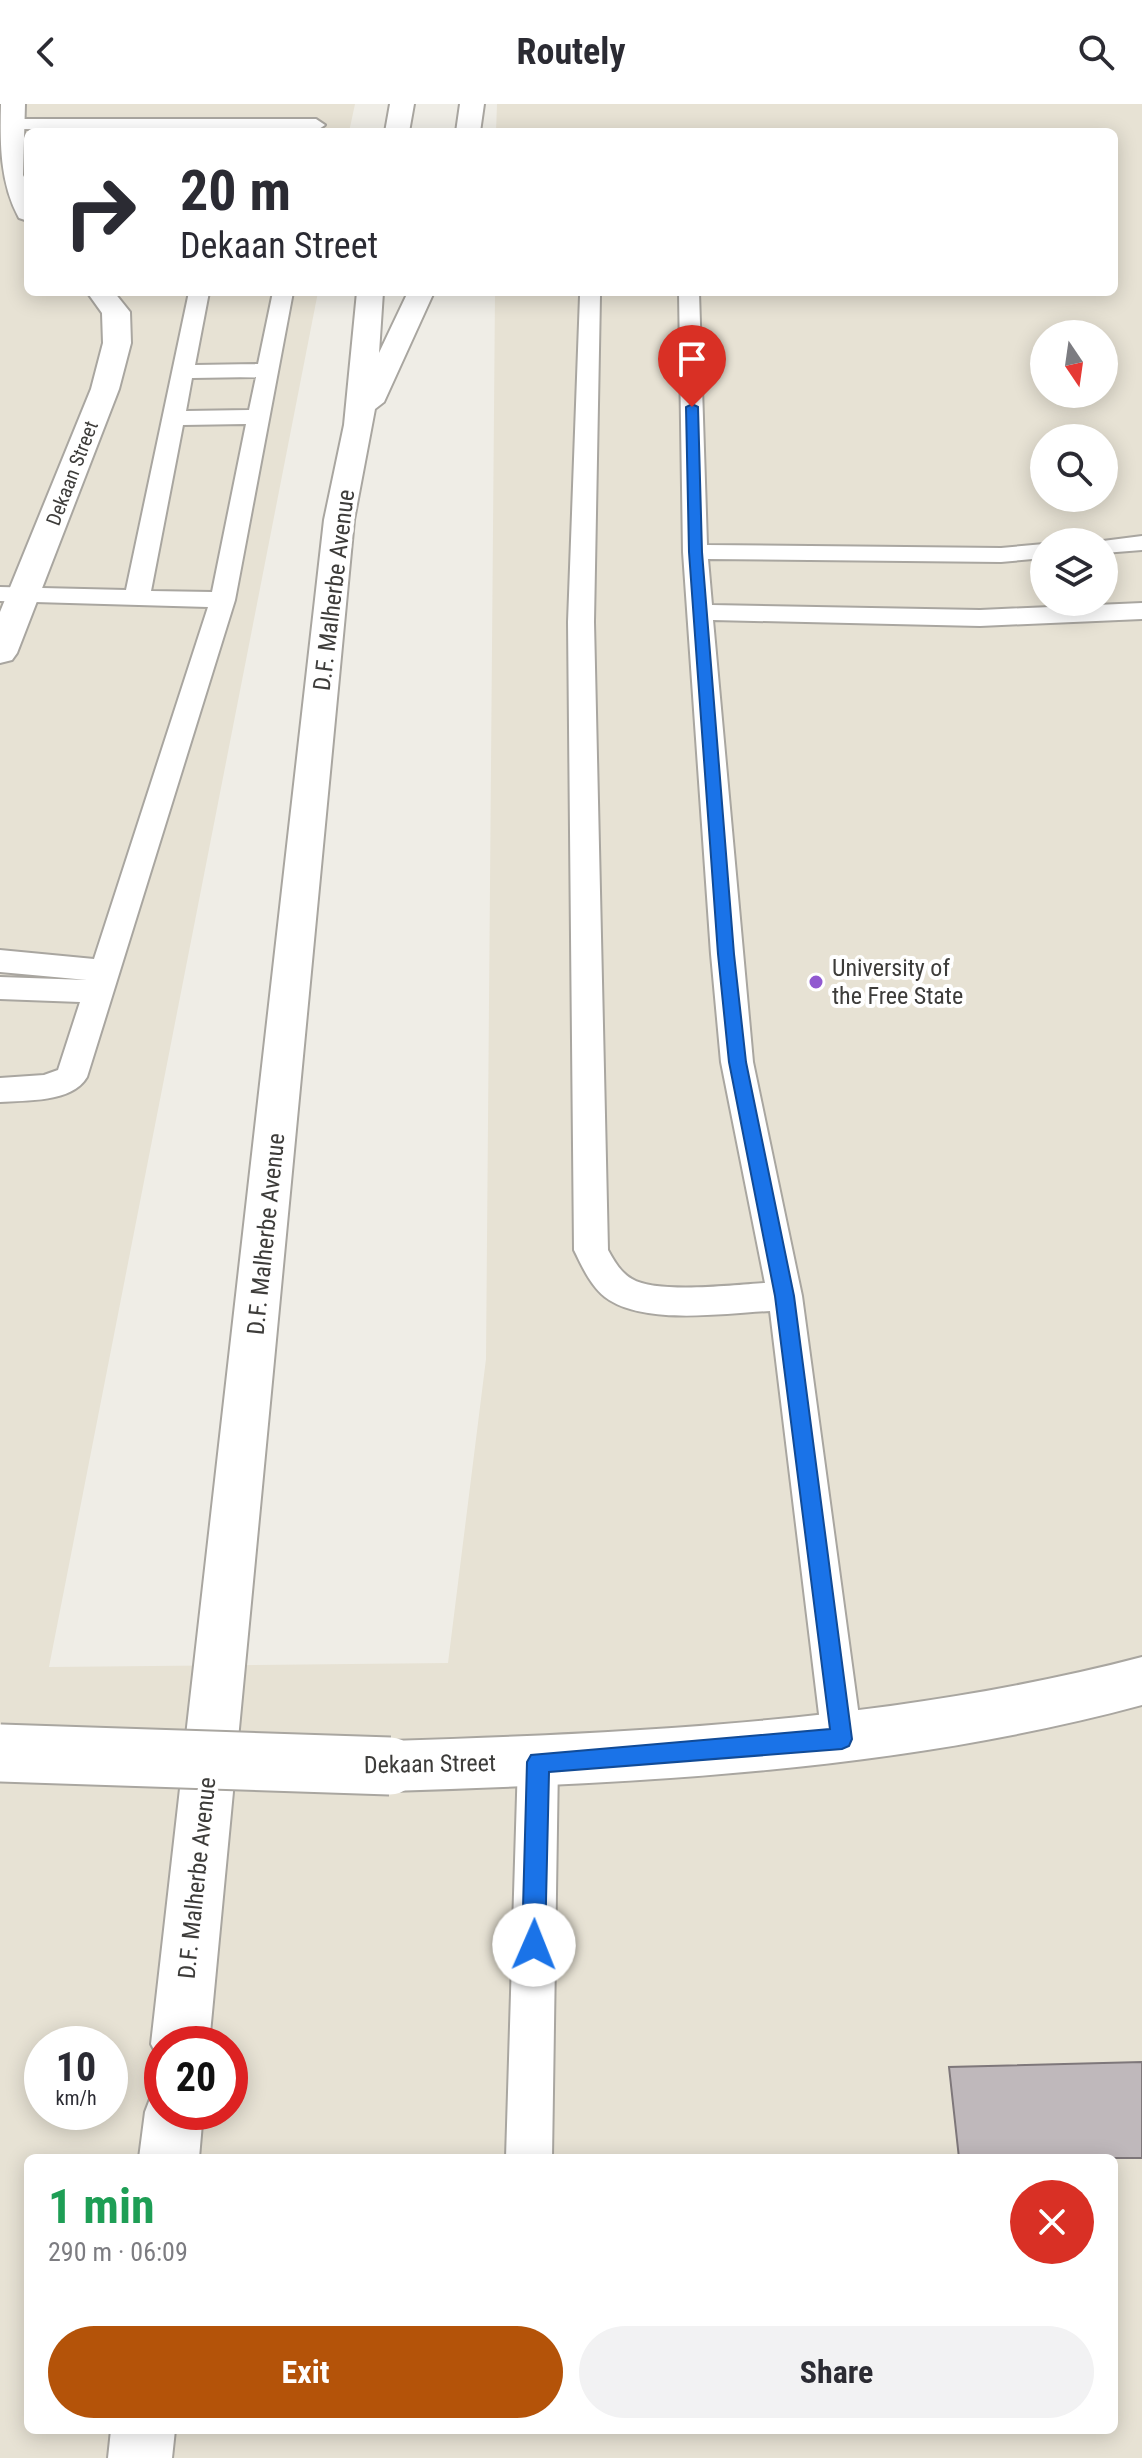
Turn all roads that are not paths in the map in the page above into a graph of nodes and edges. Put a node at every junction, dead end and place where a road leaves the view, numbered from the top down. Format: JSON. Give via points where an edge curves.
{"nodes":[{"id":1,"x":152,"y":104,"type":"edge"},
{"id":2,"x":237,"y":104,"type":"edge"},
{"id":3,"x":321,"y":104,"type":"edge"},
{"id":4,"x":402,"y":104,"type":"edge"},
{"id":5,"x":472,"y":104,"type":"edge"},
{"id":6,"x":14,"y":114,"type":"edge"},
{"id":7,"x":145,"y":128,"type":"edge"},
{"id":8,"x":231,"y":128,"type":"edge"},
{"id":9,"x":315,"y":128,"type":"edge"},
{"id":10,"x":398,"y":128,"type":"edge"},
{"id":11,"x":469,"y":128,"type":"edge"},
{"id":12,"x":24,"y":204,"type":"edge"},
{"id":13,"x":103,"y":296,"type":"edge"},
{"id":14,"x":198,"y":296,"type":"edge"},
{"id":15,"x":282,"y":296,"type":"edge"},
{"id":16,"x":370,"y":296,"type":"edge"},
{"id":17,"x":419,"y":296,"type":"edge"},
{"id":18,"x":590,"y":296,"type":"dead end"},
{"id":19,"x":689,"y":296,"type":"edge"},
{"id":20,"x":268,"y":370,"type":"junction"},
{"id":21,"x":183,"y":372,"type":"junction"},
{"id":22,"x":259,"y":417,"type":"junction"},
{"id":23,"x":174,"y":418,"type":"junction"},
{"id":24,"x":359,"y":425,"type":"junction"},
{"id":25,"x":1142,"y":543,"type":"edge"},
{"id":26,"x":1118,"y":545,"type":"edge"},
{"id":27,"x":695,"y":552,"type":"junction"},
{"id":28,"x":1030,"y":552,"type":"edge"},
{"id":29,"x":12,"y":595,"type":"edge"},
{"id":30,"x":137,"y":597,"type":"junction"},
{"id":31,"x":223,"y":600,"type":"junction"},
{"id":32,"x":1142,"y":611,"type":"edge"},
{"id":33,"x":700,"y":612,"type":"junction"},
{"id":34,"x":0,"y":653,"type":"edge"},
{"id":35,"x":0,"y":961,"type":"edge"},
{"id":36,"x":102,"y":981,"type":"junction"},
{"id":37,"x":0,"y":988,"type":"edge"},
{"id":38,"x":0,"y":1090,"type":"edge"},
{"id":39,"x":785,"y":1296,"type":"junction"},
{"id":40,"x":1142,"y":1681,"type":"edge"},
{"id":41,"x":842,"y":1739,"type":"junction"},
{"id":42,"x":0,"y":1753,"type":"edge"},
{"id":43,"x":538,"y":1762,"type":"junction"},
{"id":44,"x":182,"y":2026,"type":"edge"},
{"id":45,"x":172,"y":2130,"type":"edge"},
{"id":46,"x":169,"y":2154,"type":"edge"},
{"id":47,"x":529,"y":2154,"type":"edge"},
{"id":48,"x":143,"y":2434,"type":"edge"},
{"id":49,"x":140,"y":2458,"type":"edge"}],
"edges":[{"from":1,"to":7,"type":"lane"},
{"from":2,"to":8,"type":"lane"},
{"from":3,"to":9,"type":"lane"},
{"from":4,"to":10,"type":"street"},
{"from":5,"to":11,"type":"street"},
{"from":6,"to":7,"type":"lane"},
{"from":6,"to":12,"type":"street","via":[[11,175]]},
{"from":7,"to":8,"type":"lane"},
{"from":8,"to":9,"type":"lane"},
{"from":13,"to":29,"type":"street","name":"Dekaan Street","via":[[116,312],[117,343],[105,389]]},
{"from":14,"to":21,"type":"lane"},
{"from":15,"to":20,"type":"lane"},
{"from":16,"to":24,"type":"street","name":"D.F. Malherbe Avenue"},
{"from":17,"to":24,"type":"street","name":"D.F. Malherbe Avenue"},
{"from":18,"to":39,"type":"lane","via":[[581,622],[591,1250],[603,1274],[623,1292],[654,1300]]},
{"from":19,"to":27,"type":"lane"},
{"from":20,"to":21,"type":"lane"},
{"from":20,"to":22,"type":"lane"},
{"from":21,"to":23,"type":"lane"},
{"from":22,"to":23,"type":"lane"},
{"from":22,"to":31,"type":"lane"},
{"from":23,"to":30,"type":"lane"},
{"from":24,"to":44,"type":"street","name":"D.F. Malherbe Avenue","via":[[339,520]]},
{"from":25,"to":26,"type":"lane"},
{"from":27,"to":28,"type":"lane"},
{"from":27,"to":33,"type":"lane"},
{"from":29,"to":30,"type":"lane"},
{"from":29,"to":34,"type":"street","name":"Dekaan Street"},
{"from":30,"to":31,"type":"lane"},
{"from":31,"to":36,"type":"lane"},
{"from":32,"to":33,"type":"lane","via":[[980,618]]},
{"from":33,"to":39,"type":"lane","via":[[737,1062]]},
{"from":35,"to":36,"type":"lane"},
{"from":36,"to":37,"type":"lane"},
{"from":36,"to":38,"type":"lane","via":[[71,1077],[48,1087]]},
{"from":39,"to":41,"type":"lane"},
{"from":40,"to":41,"type":"street","name":"Dekaan Street","via":[[1064,1703]]},
{"from":41,"to":43,"type":"street","name":"Dekaan Street"},
{"from":42,"to":43,"type":"street","name":"Dekaan Street","bridge":true,"via":[[390,1766]]},
{"from":43,"to":47,"type":"lane"},
{"from":45,"to":46,"type":"street"},
{"from":48,"to":49,"type":"street"}]}
